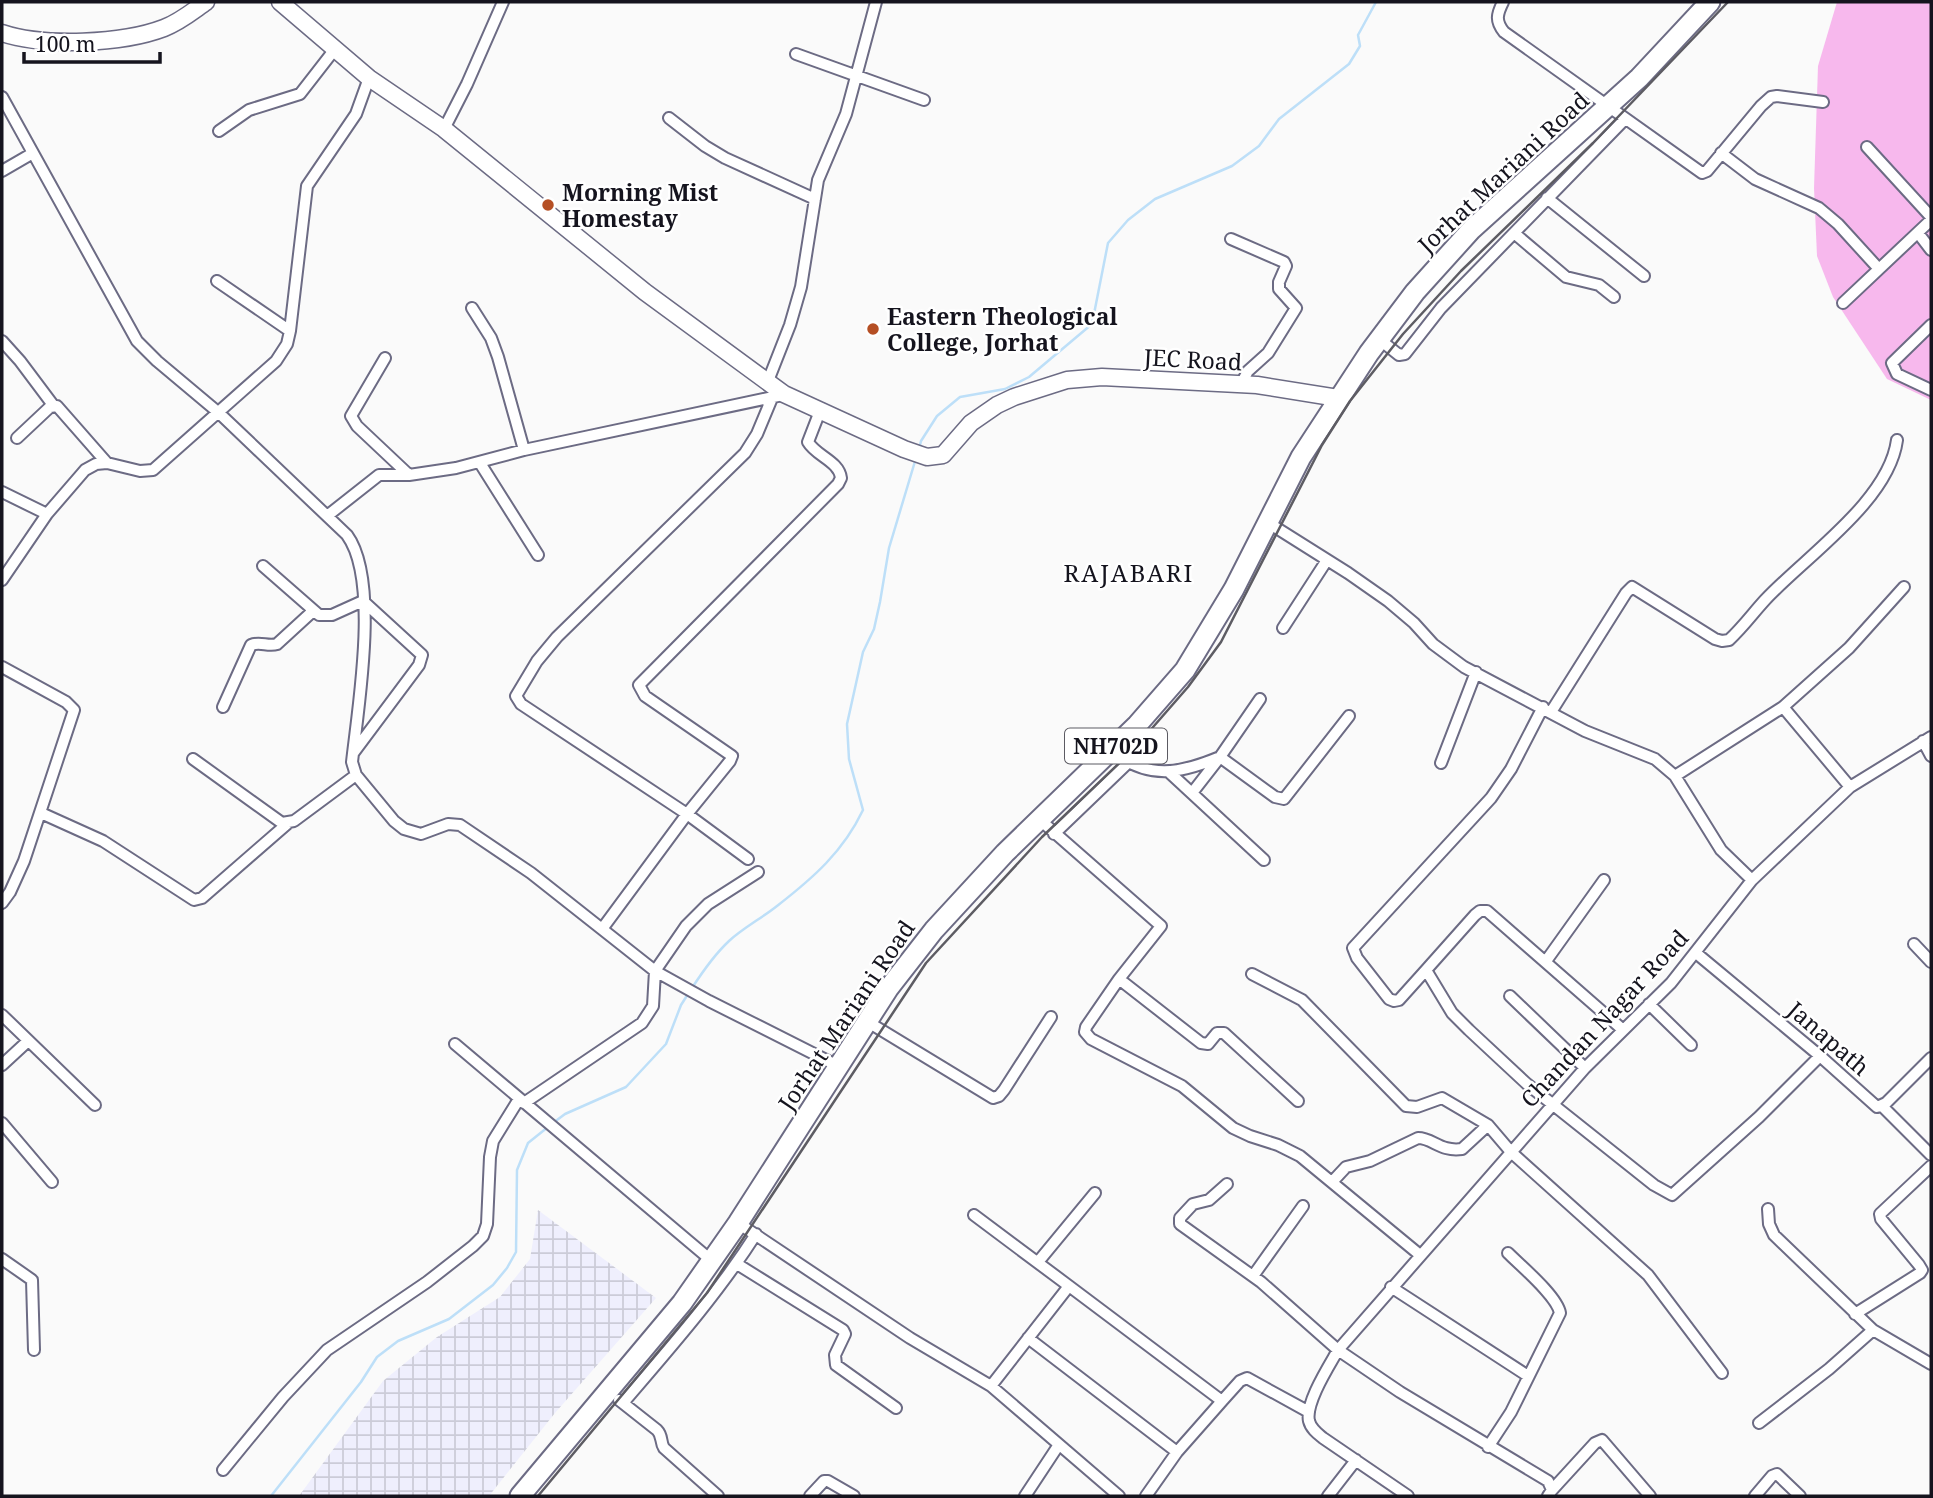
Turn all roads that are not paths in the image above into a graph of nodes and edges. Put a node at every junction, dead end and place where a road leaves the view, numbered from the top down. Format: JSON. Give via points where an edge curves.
{"nodes":[{"id":1,"x":206,"y":2,"type":"edge"},
{"id":2,"x":280,"y":2,"type":"edge"},
{"id":3,"x":503,"y":2,"type":"edge"},
{"id":4,"x":876,"y":2,"type":"edge"},
{"id":5,"x":1503,"y":2,"type":"edge"},
{"id":6,"x":1710,"y":2,"type":"edge"},
{"id":7,"x":2,"y":33,"type":"edge"},
{"id":8,"x":335,"y":49,"type":"junction"},
{"id":9,"x":796,"y":54,"type":"dead end"},
{"id":10,"x":857,"y":76,"type":"junction"},
{"id":11,"x":369,"y":78,"type":"junction"},
{"id":12,"x":2,"y":97,"type":"edge"},
{"id":13,"x":924,"y":100,"type":"dead end"},
{"id":14,"x":1823,"y":102,"type":"dead end"},
{"id":15,"x":1607,"y":108,"type":"junction"},
{"id":16,"x":669,"y":118,"type":"dead end"},
{"id":17,"x":1624,"y":120,"type":"junction"},
{"id":18,"x":444,"y":129,"type":"junction"},
{"id":19,"x":219,"y":131,"type":"dead end"},
{"id":20,"x":1867,"y":148,"type":"dead end"},
{"id":21,"x":33,"y":153,"type":"junction"},
{"id":22,"x":1721,"y":153,"type":"junction"},
{"id":23,"x":2,"y":171,"type":"edge"},
{"id":24,"x":815,"y":198,"type":"junction"},
{"id":25,"x":1548,"y":198,"type":"junction"},
{"id":26,"x":1931,"y":218,"type":"edge"},
{"id":27,"x":1514,"y":233,"type":"junction"},
{"id":28,"x":1918,"y":233,"type":"junction"},
{"id":29,"x":1231,"y":239,"type":"dead end"},
{"id":30,"x":1931,"y":250,"type":"edge"},
{"id":31,"x":1879,"y":269,"type":"junction"},
{"id":32,"x":1644,"y":276,"type":"dead end"},
{"id":33,"x":217,"y":281,"type":"dead end"},
{"id":34,"x":1614,"y":297,"type":"dead end"},
{"id":35,"x":1843,"y":303,"type":"dead end"},
{"id":36,"x":472,"y":308,"type":"dead end"},
{"id":37,"x":1931,"y":326,"type":"edge"},
{"id":38,"x":290,"y":331,"type":"junction"},
{"id":39,"x":1379,"y":339,"type":"junction"},
{"id":40,"x":2,"y":341,"type":"edge"},
{"id":41,"x":385,"y":358,"type":"dead end"},
{"id":42,"x":768,"y":381,"type":"junction"},
{"id":43,"x":1241,"y":384,"type":"junction"},
{"id":44,"x":1931,"y":390,"type":"edge"},
{"id":45,"x":778,"y":396,"type":"junction"},
{"id":46,"x":1338,"y":398,"type":"junction"},
{"id":47,"x":53,"y":405,"type":"junction"},
{"id":48,"x":820,"y":411,"type":"junction"},
{"id":49,"x":219,"y":413,"type":"junction"},
{"id":50,"x":17,"y":439,"type":"dead end"},
{"id":51,"x":1897,"y":440,"type":"dead end"},
{"id":52,"x":524,"y":450,"type":"junction"},
{"id":53,"x":107,"y":463,"type":"junction"},
{"id":54,"x":480,"y":463,"type":"junction"},
{"id":55,"x":410,"y":475,"type":"junction"},
{"id":56,"x":2,"y":492,"type":"edge"},
{"id":57,"x":47,"y":514,"type":"junction"},
{"id":58,"x":327,"y":516,"type":"junction"},
{"id":59,"x":1267,"y":522,"type":"junction"},
{"id":60,"x":538,"y":555,"type":"dead end"},
{"id":61,"x":1327,"y":560,"type":"junction"},
{"id":62,"x":263,"y":566,"type":"dead end"},
{"id":63,"x":2,"y":580,"type":"edge"},
{"id":64,"x":1904,"y":587,"type":"dead end"},
{"id":65,"x":363,"y":601,"type":"junction"},
{"id":66,"x":313,"y":611,"type":"junction"},
{"id":67,"x":1283,"y":628,"type":"dead end"},
{"id":68,"x":2,"y":667,"type":"edge"},
{"id":69,"x":1476,"y":672,"type":"junction"},
{"id":70,"x":1259,"y":699,"type":"dead end"},
{"id":71,"x":223,"y":706,"type":"dead end"},
{"id":72,"x":1783,"y":708,"type":"junction"},
{"id":73,"x":1547,"y":710,"type":"junction"},
{"id":74,"x":1349,"y":716,"type":"dead end"},
{"id":75,"x":1927,"y":739,"type":"edge"},
{"id":76,"x":1111,"y":751,"type":"junction"},
{"id":77,"x":353,"y":754,"type":"junction"},
{"id":78,"x":1931,"y":756,"type":"edge"},
{"id":79,"x":1220,"y":757,"type":"junction"},
{"id":80,"x":193,"y":759,"type":"dead end"},
{"id":81,"x":1129,"y":762,"type":"junction"},
{"id":82,"x":1441,"y":763,"type":"dead end"},
{"id":83,"x":1170,"y":773,"type":"junction"},
{"id":84,"x":356,"y":775,"type":"junction"},
{"id":85,"x":1675,"y":776,"type":"junction"},
{"id":86,"x":1850,"y":787,"type":"junction"},
{"id":87,"x":1192,"y":793,"type":"junction"},
{"id":88,"x":41,"y":813,"type":"junction"},
{"id":89,"x":687,"y":814,"type":"junction"},
{"id":90,"x":1039,"y":819,"type":"junction"},
{"id":91,"x":287,"y":824,"type":"junction"},
{"id":92,"x":1054,"y":834,"type":"junction"},
{"id":93,"x":748,"y":859,"type":"dead end"},
{"id":94,"x":1264,"y":860,"type":"dead end"},
{"id":95,"x":758,"y":872,"type":"dead end"},
{"id":96,"x":1604,"y":880,"type":"dead end"},
{"id":97,"x":1752,"y":880,"type":"junction"},
{"id":98,"x":2,"y":903,"type":"edge"},
{"id":99,"x":602,"y":929,"type":"junction"},
{"id":100,"x":1914,"y":944,"type":"dead end"},
{"id":101,"x":1696,"y":953,"type":"junction"},
{"id":102,"x":1546,"y":961,"type":"junction"},
{"id":103,"x":1931,"y":962,"type":"edge"},
{"id":104,"x":1426,"y":970,"type":"junction"},
{"id":105,"x":655,"y":971,"type":"junction"},
{"id":106,"x":1252,"y":974,"type":"dead end"},
{"id":107,"x":1119,"y":979,"type":"junction"},
{"id":108,"x":1510,"y":996,"type":"dead end"},
{"id":109,"x":1649,"y":1004,"type":"junction"},
{"id":110,"x":2,"y":1015,"type":"edge"},
{"id":111,"x":1051,"y":1017,"type":"dead end"},
{"id":112,"x":868,"y":1022,"type":"junction"},
{"id":113,"x":1622,"y":1029,"type":"junction"},
{"id":114,"x":28,"y":1041,"type":"junction"},
{"id":115,"x":455,"y":1045,"type":"dead end"},
{"id":116,"x":1691,"y":1045,"type":"dead end"},
{"id":117,"x":1820,"y":1056,"type":"junction"},
{"id":118,"x":1931,"y":1058,"type":"edge"},
{"id":119,"x":2,"y":1065,"type":"edge"},
{"id":120,"x":838,"y":1066,"type":"junction"},
{"id":121,"x":1585,"y":1068,"type":"junction"},
{"id":122,"x":1921,"y":1069,"type":"junction"},
{"id":123,"x":1931,"y":1078,"type":"edge"},
{"id":124,"x":1298,"y":1101,"type":"dead end"},
{"id":125,"x":525,"y":1104,"type":"junction"},
{"id":126,"x":1552,"y":1104,"type":"junction"},
{"id":127,"x":95,"y":1105,"type":"dead end"},
{"id":128,"x":1882,"y":1106,"type":"junction"},
{"id":129,"x":2,"y":1123,"type":"edge"},
{"id":130,"x":1488,"y":1125,"type":"junction"},
{"id":131,"x":1511,"y":1152,"type":"junction"},
{"id":132,"x":1931,"y":1155,"type":"edge"},
{"id":133,"x":1931,"y":1166,"type":"edge"},
{"id":134,"x":52,"y":1182,"type":"dead end"},
{"id":135,"x":1332,"y":1182,"type":"junction"},
{"id":136,"x":1227,"y":1184,"type":"dead end"},
{"id":137,"x":1095,"y":1193,"type":"dead end"},
{"id":138,"x":1303,"y":1206,"type":"dead end"},
{"id":139,"x":1768,"y":1209,"type":"dead end"},
{"id":140,"x":974,"y":1215,"type":"dead end"},
{"id":141,"x":738,"y":1223,"type":"junction"},
{"id":142,"x":756,"y":1234,"type":"junction"},
{"id":143,"x":1508,"y":1253,"type":"dead end"},
{"id":144,"x":1420,"y":1255,"type":"junction"},
{"id":145,"x":2,"y":1259,"type":"edge"},
{"id":146,"x":712,"y":1261,"type":"junction"},
{"id":147,"x":1038,"y":1262,"type":"junction"},
{"id":148,"x":737,"y":1264,"type":"junction"},
{"id":149,"x":1253,"y":1276,"type":"junction"},
{"id":150,"x":1069,"y":1286,"type":"junction"},
{"id":151,"x":1391,"y":1287,"type":"junction"},
{"id":152,"x":1855,"y":1314,"type":"junction"},
{"id":153,"x":1873,"y":1330,"type":"junction"},
{"id":154,"x":1028,"y":1338,"type":"junction"},
{"id":155,"x":33,"y":1350,"type":"dead end"},
{"id":156,"x":1338,"y":1350,"type":"junction"},
{"id":157,"x":1931,"y":1364,"type":"edge"},
{"id":158,"x":1722,"y":1373,"type":"dead end"},
{"id":159,"x":1528,"y":1376,"type":"junction"},
{"id":160,"x":991,"y":1386,"type":"junction"},
{"id":161,"x":615,"y":1397,"type":"junction"},
{"id":162,"x":1222,"y":1401,"type":"junction"},
{"id":163,"x":895,"y":1408,"type":"dead end"},
{"id":164,"x":1309,"y":1412,"type":"junction"},
{"id":165,"x":1759,"y":1423,"type":"dead end"},
{"id":166,"x":1058,"y":1446,"type":"junction"},
{"id":167,"x":1488,"y":1447,"type":"junction"},
{"id":168,"x":1177,"y":1452,"type":"junction"},
{"id":169,"x":1356,"y":1460,"type":"junction"},
{"id":170,"x":223,"y":1471,"type":"dead end"},
{"id":171,"x":1550,"y":1493,"type":"edge"},
{"id":172,"x":520,"y":1496,"type":"edge"},
{"id":173,"x":718,"y":1496,"type":"edge"},
{"id":174,"x":810,"y":1496,"type":"edge"},
{"id":175,"x":854,"y":1496,"type":"edge"},
{"id":176,"x":1026,"y":1496,"type":"edge"},
{"id":177,"x":1119,"y":1496,"type":"edge"},
{"id":178,"x":1146,"y":1496,"type":"edge"},
{"id":179,"x":1328,"y":1496,"type":"edge"},
{"id":180,"x":1408,"y":1496,"type":"edge"},
{"id":181,"x":1650,"y":1496,"type":"edge"},
{"id":182,"x":1755,"y":1496,"type":"edge"},
{"id":183,"x":1800,"y":1496,"type":"edge"}],
"edges":[{"from":1,"to":7,"type":"street","via":[[165,28],[128,37],[59,43]]},
{"from":2,"to":8,"type":"street","name":"JEC Road"},
{"from":3,"to":18,"type":"street"},
{"from":4,"to":10,"type":"street"},
{"from":5,"to":15,"type":"street","via":[[1497,21],[1504,32]]},
{"from":6,"to":15,"type":"highway","name":"Jorhat Mariani Road","number":"NH702D"},
{"from":8,"to":11,"type":"street","name":"JEC Road"},
{"from":8,"to":19,"type":"street","via":[[300,94],[249,110]]},
{"from":9,"to":10,"type":"street"},
{"from":10,"to":13,"type":"street"},
{"from":10,"to":24,"type":"street"},
{"from":11,"to":18,"type":"street","name":"JEC Road"},
{"from":11,"to":38,"type":"street","via":[[356,114],[307,186]]},
{"from":12,"to":21,"type":"street"},
{"from":14,"to":22,"type":"street","via":[[1771,97]]},
{"from":15,"to":17,"type":"street"},
{"from":15,"to":39,"type":"highway","name":"Jorhat Mariani Road","number":"NH702D","via":[[1471,230]]},
{"from":16,"to":24,"type":"street","via":[[719,154]]},
{"from":17,"to":22,"type":"street","via":[[1702,173]]},
{"from":17,"to":25,"type":"street"},
{"from":18,"to":42,"type":"street","name":"JEC Road","via":[[645,292]]},
{"from":20,"to":26,"type":"street"},
{"from":21,"to":23,"type":"street"},
{"from":21,"to":49,"type":"street","via":[[137,341]]},
{"from":22,"to":31,"type":"street","via":[[1755,179],[1819,208]]},
{"from":24,"to":42,"type":"street","via":[[801,287]]},
{"from":25,"to":27,"type":"street"},
{"from":25,"to":32,"type":"street"},
{"from":26,"to":28,"type":"street"},
{"from":27,"to":34,"type":"street","via":[[1566,278],[1599,285]]},
{"from":27,"to":39,"type":"street","via":[[1441,308],[1405,354],[1399,355]]},
{"from":28,"to":30,"type":"street"},
{"from":28,"to":31,"type":"street"},
{"from":29,"to":43,"type":"street","via":[[1284,262],[1279,289],[1296,308],[1268,353]]},
{"from":31,"to":35,"type":"street"},
{"from":33,"to":38,"type":"street"},
{"from":36,"to":52,"type":"street","via":[[498,357]]},
{"from":37,"to":44,"type":"street","via":[[1892,363],[1897,374]]},
{"from":38,"to":49,"type":"street","via":[[276,361]]},
{"from":39,"to":46,"type":"highway","name":"Jorhat Mariani Road","number":"NH702D"},
{"from":40,"to":47,"type":"street"},
{"from":41,"to":55,"type":"street","via":[[351,416]]},
{"from":42,"to":45,"type":"street","name":"JEC Road"},
{"from":43,"to":46,"type":"street","name":"JEC Road"},
{"from":43,"to":48,"type":"street","name":"JEC Road","via":[[1102,377],[1067,380],[998,405],[971,423],[943,454],[927,457]]},
{"from":45,"to":48,"type":"street","name":"JEC Road"},
{"from":45,"to":52,"type":"street"},
{"from":45,"to":89,"type":"street","via":[[745,453],[558,637],[516,696],[521,704]]},
{"from":46,"to":59,"type":"highway","name":"Jorhat Mariani Road","number":"NH702D"},
{"from":47,"to":50,"type":"street"},
{"from":47,"to":53,"type":"street"},
{"from":48,"to":89,"type":"street","via":[[808,442],[837,468],[838,484],[639,685],[645,696],[732,756]]},
{"from":49,"to":53,"type":"street","via":[[153,470]]},
{"from":49,"to":58,"type":"street"},
{"from":51,"to":73,"type":"street","via":[[1889,467],[1854,516],[1766,599],[1730,640],[1714,639],[1632,587]]},
{"from":52,"to":54,"type":"street"},
{"from":53,"to":57,"type":"street","via":[[85,470]]},
{"from":54,"to":55,"type":"street"},
{"from":54,"to":60,"type":"street"},
{"from":55,"to":58,"type":"street","via":[[379,475]]},
{"from":56,"to":57,"type":"street"},
{"from":57,"to":63,"type":"street"},
{"from":58,"to":65,"type":"street","via":[[356,546]]},
{"from":59,"to":61,"type":"street"},
{"from":59,"to":76,"type":"highway","name":"Jorhat Mariani Road","number":"NH702D","via":[[1234,589],[1185,670]]},
{"from":61,"to":67,"type":"street"},
{"from":61,"to":69,"type":"street","via":[[1388,601],[1442,651]]},
{"from":62,"to":66,"type":"street"},
{"from":64,"to":72,"type":"street","via":[[1849,648]]},
{"from":65,"to":66,"type":"street","via":[[328,616]]},
{"from":65,"to":77,"type":"street","via":[[363,663]]},
{"from":65,"to":77,"type":"street","via":[[419,651],[422,659]]},
{"from":66,"to":71,"type":"street","via":[[277,644],[251,645]]},
{"from":68,"to":88,"type":"street","via":[[74,710]]},
{"from":69,"to":73,"type":"street"},
{"from":69,"to":82,"type":"street"},
{"from":70,"to":79,"type":"street"},
{"from":72,"to":85,"type":"street"},
{"from":72,"to":86,"type":"street"},
{"from":73,"to":85,"type":"street","via":[[1596,737],[1655,759]]},
{"from":73,"to":104,"type":"street","via":[[1491,798],[1353,948],[1394,1001]]},
{"from":74,"to":79,"type":"street","via":[[1284,799]]},
{"from":75,"to":78,"type":"street"},
{"from":75,"to":86,"type":"street","name":"Chandan Nagar Road"},
{"from":76,"to":81,"type":"street"},
{"from":76,"to":90,"type":"highway","name":"Jorhat Mariani Road","number":"NH702D"},
{"from":77,"to":84,"type":"street"},
{"from":79,"to":83,"type":"street"},
{"from":79,"to":87,"type":"street"},
{"from":80,"to":91,"type":"street"},
{"from":81,"to":83,"type":"street"},
{"from":81,"to":92,"type":"street"},
{"from":83,"to":87,"type":"street"},
{"from":84,"to":91,"type":"street"},
{"from":84,"to":99,"type":"street","via":[[404,829],[421,834],[447,824],[460,825]]},
{"from":85,"to":97,"type":"street","via":[[1721,850]]},
{"from":86,"to":97,"type":"street","name":"Chandan Nagar Road"},
{"from":87,"to":94,"type":"street"},
{"from":88,"to":91,"type":"street","via":[[103,842],[198,900]]},
{"from":88,"to":98,"type":"street","via":[[16,880]]},
{"from":89,"to":93,"type":"street"},
{"from":89,"to":99,"type":"street"},
{"from":90,"to":92,"type":"street"},
{"from":90,"to":112,"type":"highway","name":"Jorhat Mariani Road","number":"NH702D","via":[[958,901],[888,989]]},
{"from":92,"to":107,"type":"street","via":[[1161,926]]},
{"from":95,"to":105,"type":"street","via":[[700,911]]},
{"from":96,"to":102,"type":"street"},
{"from":97,"to":101,"type":"street","name":"Chandan Nagar Road"},
{"from":99,"to":105,"type":"street"},
{"from":100,"to":103,"type":"street"},
{"from":101,"to":109,"type":"street","name":"Chandan Nagar Road"},
{"from":101,"to":117,"type":"street","name":"Janapath"},
{"from":102,"to":104,"type":"street","via":[[1495,917],[1480,911]]},
{"from":102,"to":113,"type":"street"},
{"from":104,"to":126,"type":"street","via":[[1460,1021]]},
{"from":105,"to":120,"type":"street"},
{"from":105,"to":125,"type":"street","via":[[653,1006],[642,1023]]},
{"from":106,"to":130,"type":"street","via":[[1302,1000],[1406,1106],[1442,1098]]},
{"from":107,"to":124,"type":"street","via":[[1201,1043],[1208,1044],[1217,1033],[1224,1033]]},
{"from":107,"to":135,"type":"street","via":[[1086,1027],[1087,1035],[1182,1086],[1233,1128],[1292,1152]]},
{"from":108,"to":121,"type":"street"},
{"from":109,"to":113,"type":"street","name":"Chandan Nagar Road"},
{"from":109,"to":116,"type":"street"},
{"from":110,"to":114,"type":"street"},
{"from":111,"to":112,"type":"street","via":[[1004,1090],[993,1098]]},
{"from":112,"to":120,"type":"highway","name":"Jorhat Mariani Road","number":"NH702D"},
{"from":113,"to":121,"type":"street","name":"Chandan Nagar Road"},
{"from":114,"to":119,"type":"street"},
{"from":114,"to":127,"type":"street"},
{"from":115,"to":125,"type":"street"},
{"from":117,"to":126,"type":"street","via":[[1672,1195]]},
{"from":117,"to":128,"type":"street","name":"Janapath","via":[[1871,1103]]},
{"from":118,"to":122,"type":"street"},
{"from":120,"to":141,"type":"highway","name":"Jorhat Mariani Road","number":"NH702D"},
{"from":121,"to":126,"type":"street","name":"Chandan Nagar Road"},
{"from":122,"to":123,"type":"street"},
{"from":122,"to":128,"type":"street"},
{"from":125,"to":146,"type":"street"},
{"from":125,"to":170,"type":"street","via":[[500,1127],[493,1142],[483,1236],[427,1282],[327,1350]]},
{"from":126,"to":131,"type":"street","name":"Chandan Nagar Road"},
{"from":128,"to":132,"type":"street","name":"Janapath"},
{"from":129,"to":134,"type":"street"},
{"from":130,"to":131,"type":"street"},
{"from":130,"to":135,"type":"street","via":[[1462,1149],[1418,1138],[1346,1167]]},
{"from":131,"to":144,"type":"street","name":"Chandan Nagar Road"},
{"from":131,"to":158,"type":"street","via":[[1648,1275]]},
{"from":133,"to":152,"type":"street","via":[[1880,1214],[1919,1265],[1920,1273]]},
{"from":135,"to":144,"type":"street"},
{"from":136,"to":149,"type":"street","via":[[1209,1200],[1193,1204],[1179,1222]]},
{"from":137,"to":147,"type":"street"},
{"from":138,"to":149,"type":"street"},
{"from":139,"to":152,"type":"street","via":[[1774,1235]]},
{"from":140,"to":147,"type":"street"},
{"from":141,"to":142,"type":"street"},
{"from":141,"to":146,"type":"highway","name":"Jorhat Mariani Road","number":"NH702D"},
{"from":142,"to":148,"type":"street"},
{"from":142,"to":160,"type":"street","via":[[910,1338]]},
{"from":143,"to":159,"type":"street","via":[[1559,1308]]},
{"from":144,"to":151,"type":"street","name":"Chandan Nagar Road"},
{"from":145,"to":155,"type":"street","via":[[32,1280]]},
{"from":146,"to":161,"type":"highway","name":"Jorhat Mariani Road","number":"NH702D"},
{"from":147,"to":150,"type":"street"},
{"from":148,"to":161,"type":"street","via":[[696,1318]]},
{"from":148,"to":163,"type":"street","via":[[843,1329],[836,1365]]},
{"from":149,"to":156,"type":"street"},
{"from":150,"to":154,"type":"street"},
{"from":150,"to":162,"type":"street"},
{"from":151,"to":156,"type":"street","name":"Chandan Nagar Road"},
{"from":151,"to":159,"type":"street"},
{"from":152,"to":153,"type":"street"},
{"from":153,"to":157,"type":"street"},
{"from":153,"to":165,"type":"street"},
{"from":154,"to":160,"type":"street"},
{"from":154,"to":168,"type":"street"},
{"from":156,"to":164,"type":"street","name":"Chandan Nagar Road"},
{"from":156,"to":167,"type":"street"},
{"from":159,"to":167,"type":"street"},
{"from":160,"to":166,"type":"street"},
{"from":161,"to":172,"type":"highway","name":"Jorhat Mariani Road","number":"NH702D"},
{"from":161,"to":173,"type":"street","via":[[657,1430],[664,1448]]},
{"from":162,"to":164,"type":"street","via":[[1247,1378]]},
{"from":162,"to":168,"type":"street"},
{"from":164,"to":169,"type":"street","via":[[1317,1433]]},
{"from":166,"to":176,"type":"street"},
{"from":166,"to":177,"type":"street"},
{"from":167,"to":171,"type":"street","via":[[1548,1481]]},
{"from":168,"to":178,"type":"street"},
{"from":169,"to":179,"type":"street"},
{"from":169,"to":180,"type":"street"},
{"from":171,"to":181,"type":"street","via":[[1602,1440]]},
{"from":174,"to":175,"type":"street","via":[[828,1481]]},
{"from":182,"to":183,"type":"street","via":[[1777,1474]]}]}
